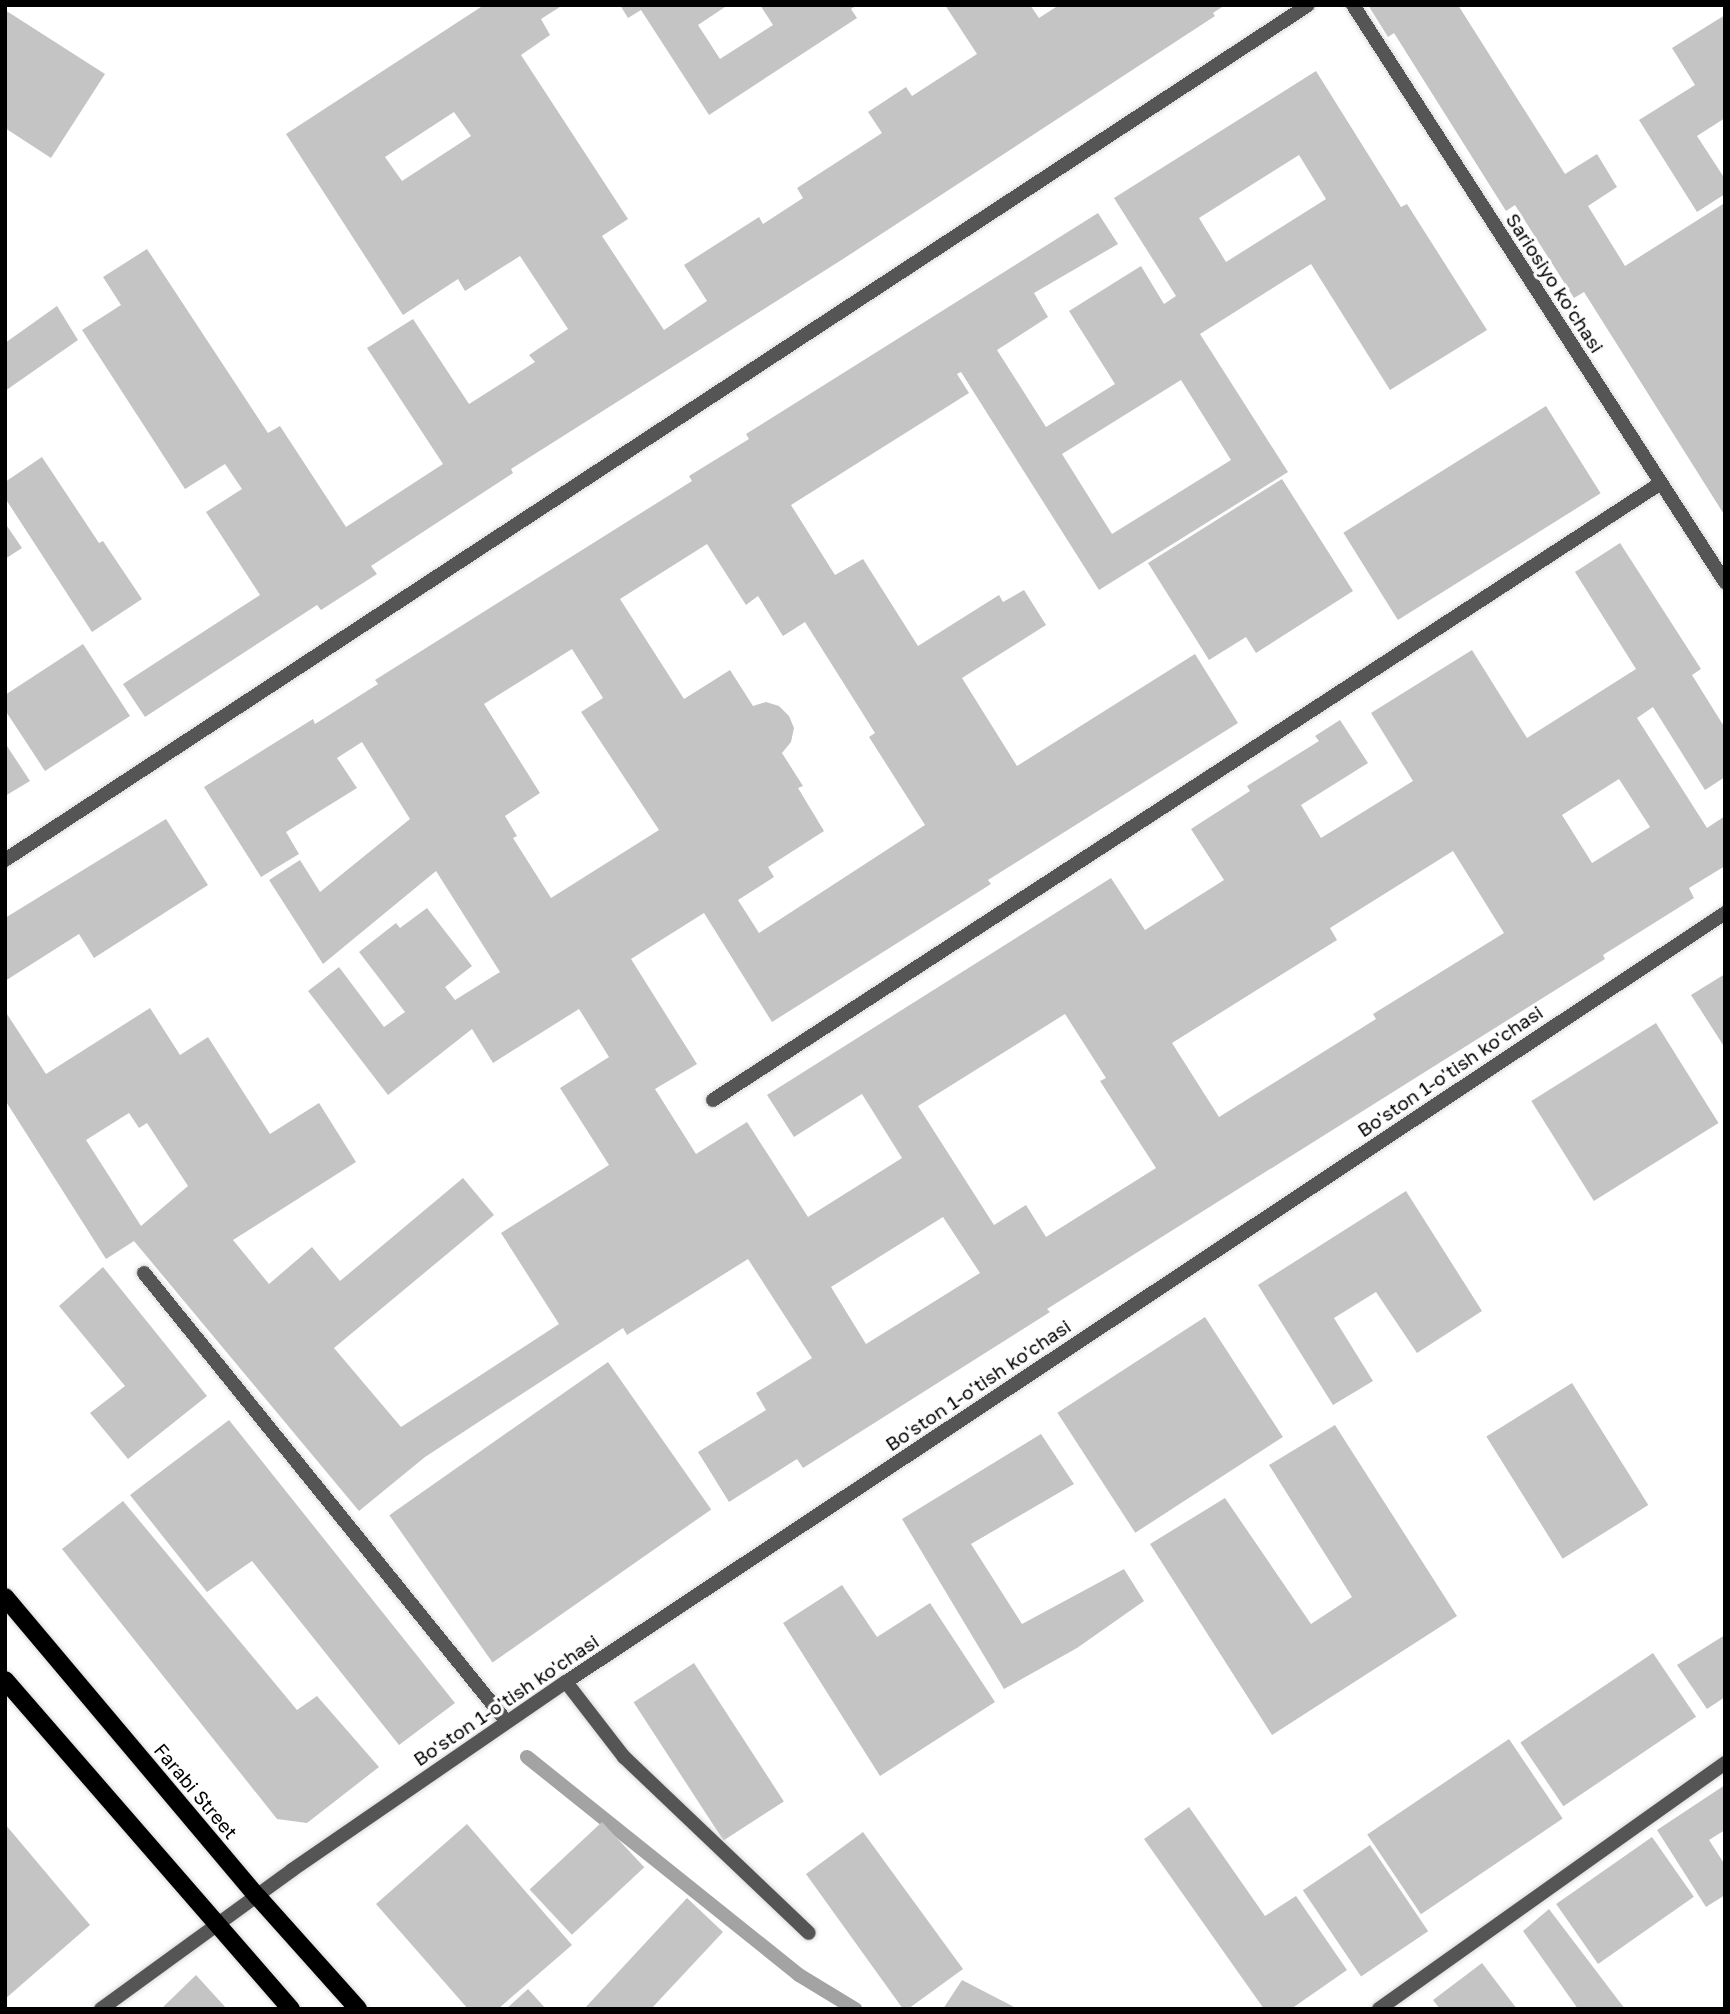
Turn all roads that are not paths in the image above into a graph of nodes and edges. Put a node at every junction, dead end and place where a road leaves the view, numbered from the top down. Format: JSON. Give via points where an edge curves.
{"nodes":[{"id":1,"x":1308,"y":5,"type":"edge"},
{"id":2,"x":1353,"y":5,"type":"edge"},
{"id":3,"x":1661,"y":483,"type":"junction"},
{"id":4,"x":1725,"y":582,"type":"edge"},
{"id":5,"x":5,"y":860,"type":"edge"},
{"id":6,"x":1725,"y":913,"type":"edge"},
{"id":7,"x":713,"y":1100,"type":"dead end"},
{"id":8,"x":145,"y":1273,"type":"dead end"},
{"id":9,"x":5,"y":1597,"type":"edge"},
{"id":10,"x":5,"y":1680,"type":"edge"},
{"id":11,"x":566,"y":1682,"type":"junction"},
{"id":12,"x":507,"y":1722,"type":"junction"},
{"id":13,"x":1725,"y":1763,"type":"edge"},
{"id":14,"x":258,"y":1897,"type":"junction"},
{"id":15,"x":217,"y":1926,"type":"junction"},
{"id":16,"x":809,"y":1933,"type":"dead end"},
{"id":17,"x":101,"y":2009,"type":"edge"},
{"id":18,"x":291,"y":2009,"type":"edge"},
{"id":19,"x":358,"y":2009,"type":"edge"},
{"id":20,"x":1379,"y":2009,"type":"edge"}],
"edges":[{"from":1,"to":5,"type":"street"},
{"from":2,"to":3,"type":"street","name":"Sariosiyo ko'chasi"},
{"from":3,"to":4,"type":"street","name":"Sariosiyo ko'chasi"},
{"from":3,"to":7,"type":"street"},
{"from":6,"to":11,"type":"street","name":"Bo'ston 1-o'tish ko'chasi"},
{"from":8,"to":12,"type":"street"},
{"from":9,"to":14,"type":"main road","name":"Farabi Street"},
{"from":10,"to":15,"type":"main road"},
{"from":11,"to":12,"type":"street","name":"Bo'ston 1-o'tish ko'chasi"},
{"from":11,"to":16,"type":"street","via":[[624,1757]]},
{"from":12,"to":14,"type":"street","name":"Bo'ston 1-o'tish ko'chasi"},
{"from":13,"to":20,"type":"street"},
{"from":14,"to":15,"type":"street","name":"Bo'ston 1-o'tish ko'chasi"},
{"from":14,"to":19,"type":"main road","name":"Farabi Street"},
{"from":15,"to":17,"type":"street","name":"Bo'ston 1-o'tish ko'chasi"},
{"from":15,"to":18,"type":"main road"}]}
